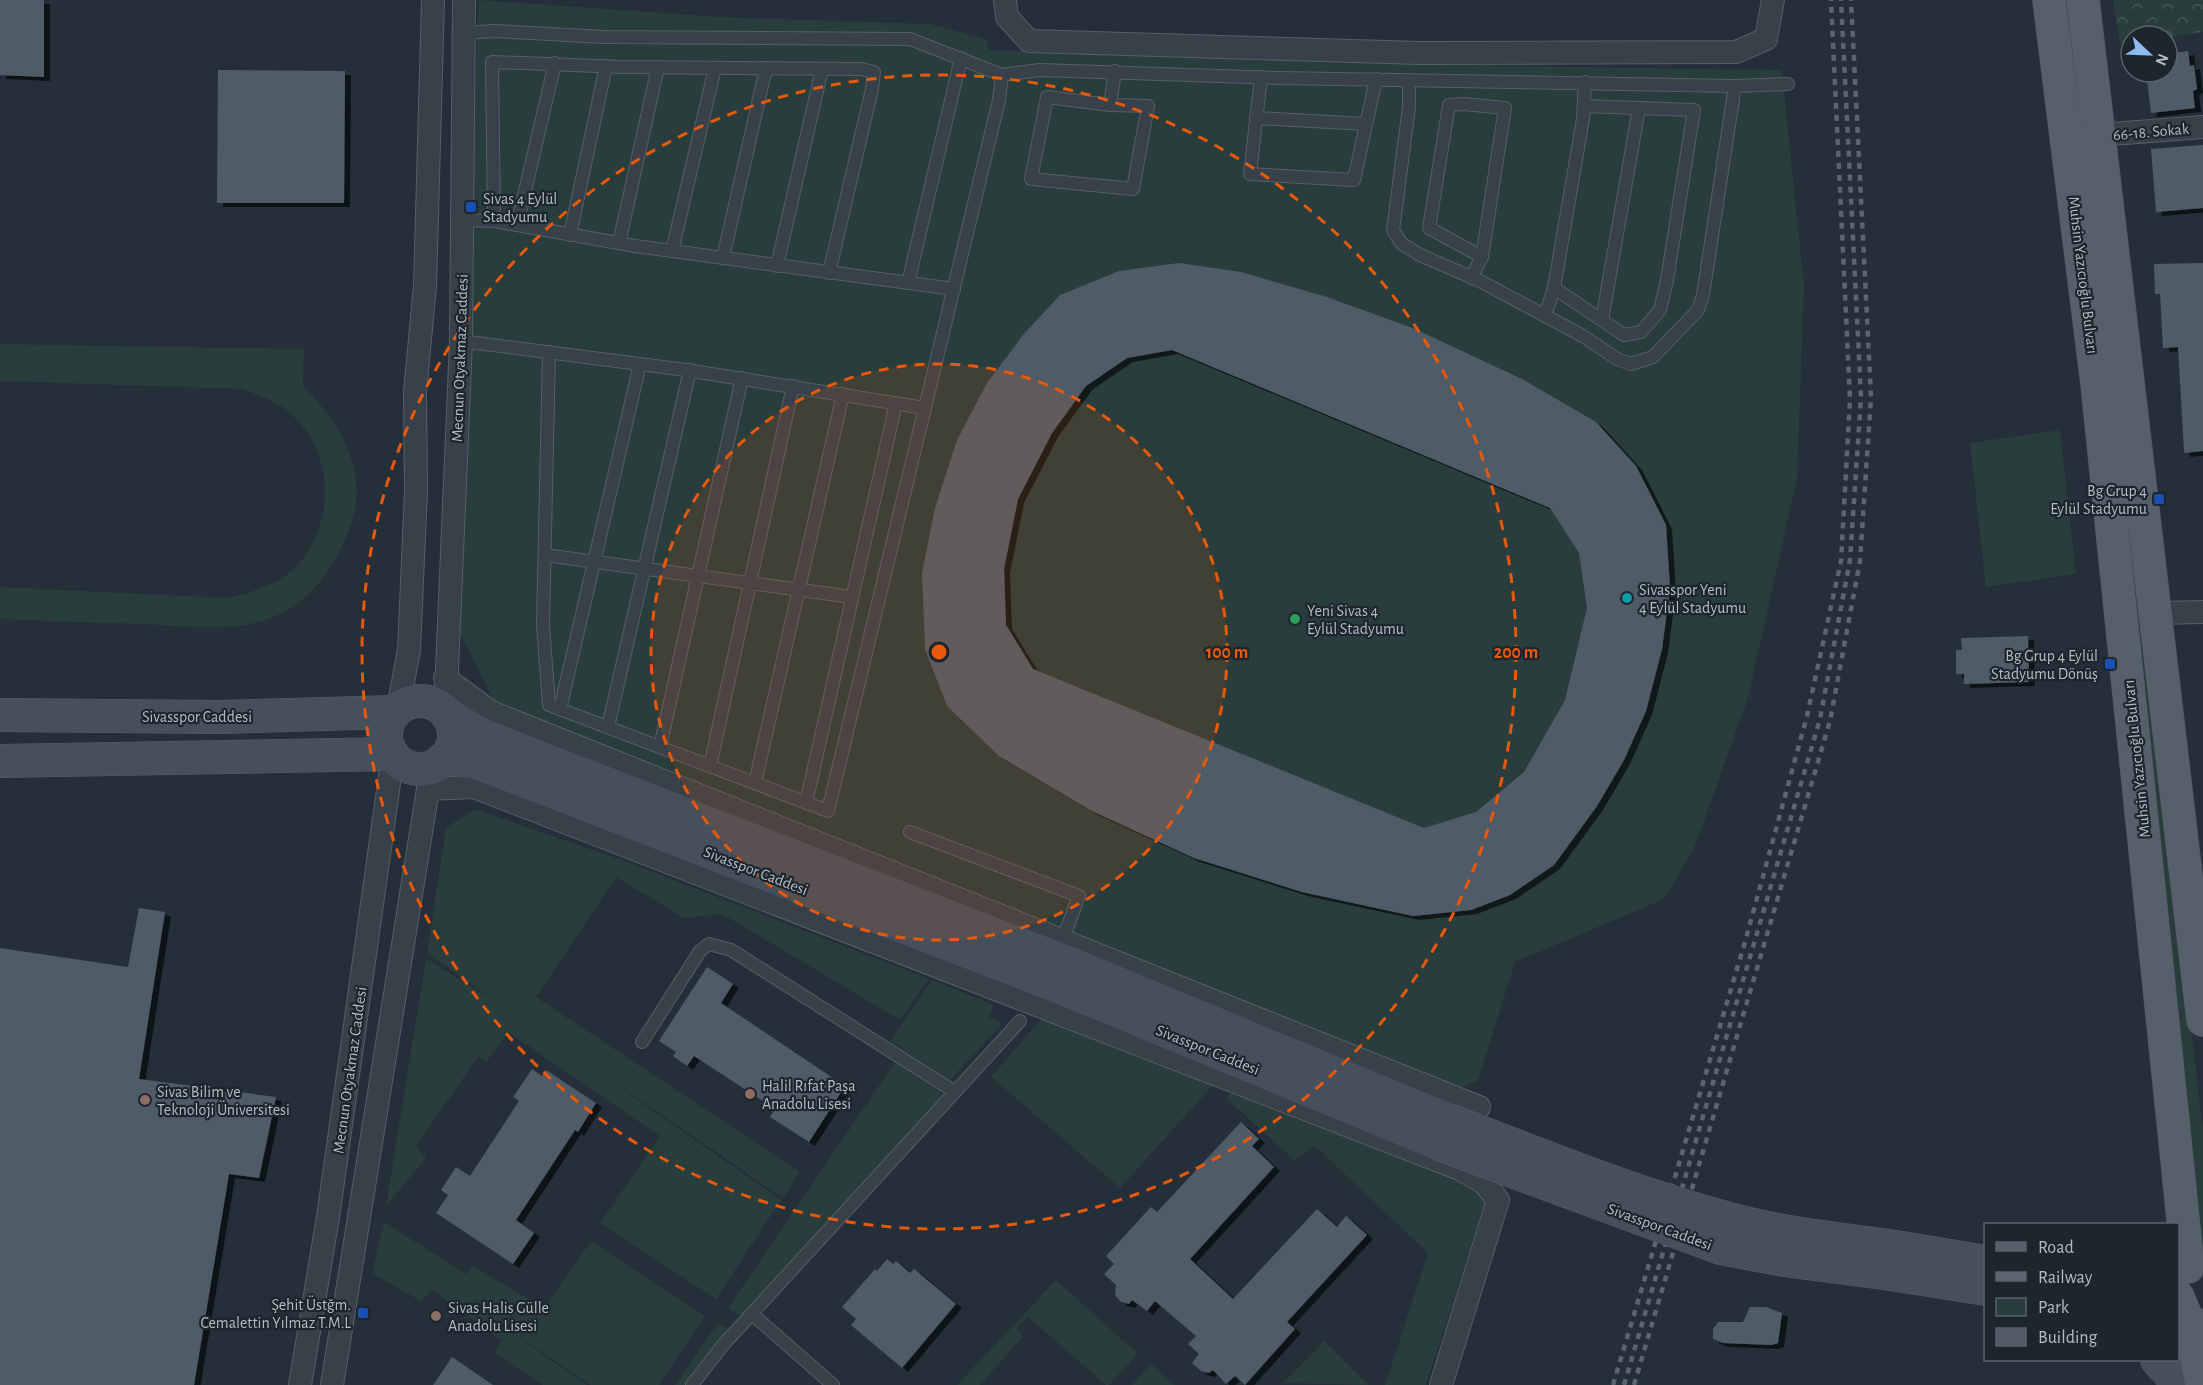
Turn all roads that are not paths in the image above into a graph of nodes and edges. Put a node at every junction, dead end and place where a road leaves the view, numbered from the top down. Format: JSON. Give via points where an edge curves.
{"nodes":[{"id":1,"x":433,"y":0,"type":"edge"},
{"id":2,"x":464,"y":0,"type":"edge"},
{"id":3,"x":1005,"y":0,"type":"edge"},
{"id":4,"x":1773,"y":0,"type":"edge"},
{"id":5,"x":2049,"y":0,"type":"edge"},
{"id":6,"x":2083,"y":0,"type":"edge"},
{"id":7,"x":464,"y":33,"type":"junction"},
{"id":8,"x":961,"y":58,"type":"junction"},
{"id":9,"x":555,"y":63,"type":"junction"},
{"id":10,"x":606,"y":66,"type":"junction"},
{"id":11,"x":658,"y":67,"type":"junction"},
{"id":12,"x":715,"y":68,"type":"junction"},
{"id":13,"x":766,"y":68,"type":"junction"},
{"id":14,"x":822,"y":69,"type":"junction"},
{"id":15,"x":1115,"y":71,"type":"junction"},
{"id":16,"x":1002,"y":75,"type":"junction"},
{"id":17,"x":1261,"y":77,"type":"junction"},
{"id":18,"x":1376,"y":79,"type":"junction"},
{"id":19,"x":1409,"y":80,"type":"junction"},
{"id":20,"x":1585,"y":82,"type":"junction"},
{"id":21,"x":1788,"y":84,"type":"dead end"},
{"id":22,"x":1735,"y":86,"type":"junction"},
{"id":23,"x":1110,"y":105,"type":"junction"},
{"id":24,"x":1584,"y":106,"type":"junction"},
{"id":25,"x":1640,"y":108,"type":"junction"},
{"id":26,"x":1256,"y":118,"type":"junction"},
{"id":27,"x":1366,"y":124,"type":"junction"},
{"id":28,"x":2203,"y":127,"type":"edge"},
{"id":29,"x":2099,"y":135,"type":"junction"},
{"id":30,"x":462,"y":220,"type":"junction"},
{"id":31,"x":494,"y":221,"type":"junction"},
{"id":32,"x":517,"y":225,"type":"junction"},
{"id":33,"x":570,"y":235,"type":"junction"},
{"id":34,"x":619,"y":243,"type":"junction"},
{"id":35,"x":672,"y":251,"type":"junction"},
{"id":36,"x":1482,"y":257,"type":"junction"},
{"id":37,"x":723,"y":258,"type":"junction"},
{"id":38,"x":777,"y":266,"type":"junction"},
{"id":39,"x":829,"y":273,"type":"junction"},
{"id":40,"x":1472,"y":278,"type":"junction"},
{"id":41,"x":908,"y":283,"type":"junction"},
{"id":42,"x":1554,"y":288,"type":"junction"},
{"id":43,"x":954,"y":289,"type":"junction"},
{"id":44,"x":1545,"y":316,"type":"junction"},
{"id":45,"x":1602,"y":320,"type":"junction"},
{"id":46,"x":461,"y":341,"type":"junction"},
{"id":47,"x":549,"y":352,"type":"junction"},
{"id":48,"x":640,"y":364,"type":"junction"},
{"id":49,"x":690,"y":370,"type":"junction"},
{"id":50,"x":742,"y":378,"type":"junction"},
{"id":51,"x":793,"y":386,"type":"junction"},
{"id":52,"x":843,"y":394,"type":"junction"},
{"id":53,"x":896,"y":403,"type":"junction"},
{"id":54,"x":925,"y":408,"type":"junction"},
{"id":55,"x":545,"y":555,"type":"junction"},
{"id":56,"x":596,"y":560,"type":"junction"},
{"id":57,"x":646,"y":567,"type":"junction"},
{"id":58,"x":698,"y":574,"type":"junction"},
{"id":59,"x":750,"y":581,"type":"junction"},
{"id":60,"x":801,"y":588,"type":"junction"},
{"id":61,"x":852,"y":597,"type":"junction"},
{"id":62,"x":2203,"y":612,"type":"edge"},
{"id":63,"x":2157,"y":613,"type":"junction"},
{"id":64,"x":445,"y":678,"type":"junction"},
{"id":65,"x":561,"y":709,"type":"junction"},
{"id":66,"x":396,"y":711,"type":"junction"},
{"id":67,"x":0,"y":715,"type":"edge"},
{"id":68,"x":448,"y":716,"type":"junction"},
{"id":69,"x":609,"y":727,"type":"junction"},
{"id":70,"x":660,"y":747,"type":"junction"},
{"id":71,"x":392,"y":754,"type":"junction"},
{"id":72,"x":0,"y":761,"type":"edge"},
{"id":73,"x":710,"y":766,"type":"junction"},
{"id":74,"x":436,"y":770,"type":"junction"},
{"id":75,"x":755,"y":783,"type":"junction"},
{"id":76,"x":806,"y":803,"type":"junction"},
{"id":77,"x":910,"y":832,"type":"dead end"},
{"id":78,"x":1062,"y":939,"type":"junction"},
{"id":79,"x":2203,"y":1020,"type":"edge"},
{"id":80,"x":1020,"y":1021,"type":"dead end"},
{"id":81,"x":642,"y":1042,"type":"dead end"},
{"id":82,"x":955,"y":1092,"type":"junction"},
{"id":83,"x":1479,"y":1107,"type":"dead end"},
{"id":84,"x":1444,"y":1132,"type":"junction"},
{"id":85,"x":2180,"y":1178,"type":"junction"},
{"id":86,"x":2166,"y":1223,"type":"edge"},
{"id":87,"x":1893,"y":1261,"type":"junction"},
{"id":88,"x":1984,"y":1262,"type":"edge"},
{"id":89,"x":1984,"y":1288,"type":"edge"},
{"id":90,"x":2186,"y":1294,"type":"edge"},
{"id":91,"x":752,"y":1314,"type":"junction"},
{"id":92,"x":2159,"y":1361,"type":"edge"},
{"id":93,"x":300,"y":1385,"type":"edge"},
{"id":94,"x":332,"y":1385,"type":"edge"},
{"id":95,"x":692,"y":1385,"type":"edge"},
{"id":96,"x":833,"y":1385,"type":"edge"},
{"id":97,"x":1441,"y":1385,"type":"edge"},
{"id":98,"x":2180,"y":1385,"type":"edge"},
{"id":99,"x":2202,"y":1385,"type":"edge"}],
"edges":[{"from":1,"to":66,"type":"street","via":[[425,286],[415,392],[416,491],[409,650]]},
{"from":2,"to":7,"type":"street","name":"Mecnun Otyakmaz Caddesi"},
{"from":3,"to":4,"type":"street","via":[[1007,17],[1029,41],[1432,53],[1736,52],[1766,39]]},
{"from":5,"to":85,"type":"main road","name":"Muhsin Yazıcıoğlu Bulvarı","via":[[2097,384]]},
{"from":6,"to":29,"type":"main road","name":"Muhsin Yazıcıoğlu Bulvarı"},
{"from":7,"to":8,"type":"lane","via":[[910,39]]},
{"from":7,"to":30,"type":"street","name":"Mecnun Otyakmaz Caddesi"},
{"from":8,"to":16,"type":"lane"},
{"from":8,"to":41,"type":"lane"},
{"from":9,"to":10,"type":"lane"},
{"from":9,"to":31,"type":"lane","via":[[492,62]]},
{"from":9,"to":32,"type":"lane"},
{"from":10,"to":11,"type":"lane"},
{"from":10,"to":33,"type":"lane"},
{"from":11,"to":12,"type":"lane"},
{"from":11,"to":34,"type":"lane"},
{"from":12,"to":13,"type":"lane"},
{"from":12,"to":35,"type":"lane"},
{"from":13,"to":14,"type":"lane"},
{"from":13,"to":37,"type":"lane"},
{"from":14,"to":38,"type":"lane"},
{"from":14,"to":39,"type":"lane","via":[[874,72]]},
{"from":15,"to":16,"type":"lane","via":[[1040,70]]},
{"from":15,"to":17,"type":"lane"},
{"from":15,"to":23,"type":"lane"},
{"from":16,"to":43,"type":"lane"},
{"from":17,"to":18,"type":"lane"},
{"from":17,"to":26,"type":"lane"},
{"from":18,"to":19,"type":"lane"},
{"from":18,"to":27,"type":"lane"},
{"from":19,"to":20,"type":"lane"},
{"from":19,"to":40,"type":"lane","via":[[1393,230],[1401,243],[1420,255]]},
{"from":20,"to":22,"type":"lane"},
{"from":20,"to":24,"type":"lane"},
{"from":21,"to":22,"type":"lane"},
{"from":22,"to":44,"type":"lane","via":[[1698,310],[1653,357],[1631,364]]},
{"from":23,"to":23,"type":"lane","via":[[1148,106],[1133,189],[1031,179],[1047,97]]},
{"from":24,"to":25,"type":"lane"},
{"from":24,"to":42,"type":"lane"},
{"from":25,"to":45,"type":"lane"},
{"from":25,"to":45,"type":"lane","via":[[1694,110],[1667,280],[1660,310],[1641,332],[1624,334]]},
{"from":26,"to":27,"type":"lane"},
{"from":26,"to":27,"type":"lane","via":[[1250,174],[1354,180]]},
{"from":28,"to":29,"type":"street","name":"66-18. Sokak"},
{"from":29,"to":63,"type":"main road","name":"Muhsin Yazıcıoğlu Bulvarı"},
{"from":30,"to":31,"type":"lane"},
{"from":30,"to":46,"type":"street","name":"Mecnun Otyakmaz Caddesi"},
{"from":31,"to":32,"type":"lane"},
{"from":32,"to":33,"type":"lane"},
{"from":33,"to":34,"type":"lane"},
{"from":34,"to":35,"type":"lane"},
{"from":35,"to":37,"type":"lane"},
{"from":36,"to":36,"type":"lane","via":[[1505,108],[1449,105],[1429,228]]},
{"from":36,"to":40,"type":"lane"},
{"from":37,"to":38,"type":"lane"},
{"from":38,"to":39,"type":"lane"},
{"from":39,"to":41,"type":"lane"},
{"from":40,"to":44,"type":"lane"},
{"from":41,"to":43,"type":"lane"},
{"from":42,"to":44,"type":"lane"},
{"from":42,"to":45,"type":"lane"},
{"from":43,"to":54,"type":"lane"},
{"from":46,"to":47,"type":"lane"},
{"from":46,"to":64,"type":"street","name":"Mecnun Otyakmaz Caddesi"},
{"from":47,"to":48,"type":"lane"},
{"from":47,"to":55,"type":"lane"},
{"from":48,"to":49,"type":"lane"},
{"from":48,"to":56,"type":"lane"},
{"from":49,"to":50,"type":"lane"},
{"from":49,"to":57,"type":"lane"},
{"from":50,"to":51,"type":"lane"},
{"from":50,"to":58,"type":"lane"},
{"from":51,"to":52,"type":"lane"},
{"from":51,"to":59,"type":"lane"},
{"from":52,"to":53,"type":"lane"},
{"from":52,"to":60,"type":"lane"},
{"from":53,"to":54,"type":"lane"},
{"from":53,"to":61,"type":"lane"},
{"from":54,"to":76,"type":"lane","via":[[828,811]]},
{"from":55,"to":56,"type":"lane"},
{"from":55,"to":65,"type":"lane","via":[[543,625],[549,705]]},
{"from":56,"to":57,"type":"lane"},
{"from":56,"to":65,"type":"lane"},
{"from":57,"to":58,"type":"lane"},
{"from":57,"to":69,"type":"lane"},
{"from":58,"to":59,"type":"lane"},
{"from":58,"to":70,"type":"lane"},
{"from":59,"to":60,"type":"lane"},
{"from":59,"to":73,"type":"lane"},
{"from":60,"to":61,"type":"lane"},
{"from":60,"to":75,"type":"lane"},
{"from":61,"to":76,"type":"lane"},
{"from":62,"to":63,"type":"street"},
{"from":63,"to":79,"type":"main road","name":"Muhsin Yazıcıoğlu Bulvarı"},
{"from":64,"to":68,"type":"street","name":"Mecnun Otyakmaz Caddesi"},
{"from":64,"to":78,"type":"street","via":[[491,712]]},
{"from":65,"to":69,"type":"lane"},
{"from":66,"to":67,"type":"street","name":"Sivasspor Caddesi","via":[[220,717]]},
{"from":66,"to":68,"type":"street","via":[[414,701],[425,701]]},
{"from":66,"to":71,"type":"street","via":[[386,733]]},
{"from":68,"to":74,"type":"street","via":[[453,739]]},
{"from":68,"to":84,"type":"street","name":"Sivasspor Caddesi","via":[[485,736],[1071,964]]},
{"from":69,"to":70,"type":"lane"},
{"from":70,"to":73,"type":"lane"},
{"from":71,"to":72,"type":"street"},
{"from":71,"to":74,"type":"street","via":[[401,763]]},
{"from":71,"to":93,"type":"street","name":"Mecnun Otyakmaz Caddesi","via":[[328,1218]]},
{"from":73,"to":75,"type":"lane"},
{"from":74,"to":84,"type":"street","name":"Sivasspor Caddesi","via":[[473,761]]},
{"from":74,"to":94,"type":"street","name":"Mecnun Otyakmaz Caddesi"},
{"from":74,"to":97,"type":"street","via":[[1460,1169],[1484,1183],[1498,1200]]},
{"from":75,"to":76,"type":"lane"},
{"from":77,"to":78,"type":"lane","via":[[1079,897]]},
{"from":78,"to":83,"type":"street"},
{"from":80,"to":82,"type":"lane"},
{"from":81,"to":82,"type":"lane","via":[[700,951],[709,944],[731,950]]},
{"from":82,"to":91,"type":"lane"},
{"from":84,"to":87,"type":"street","name":"Sivasspor Caddesi","bridge":true,"via":[[1721,1248],[1784,1260]]},
{"from":85,"to":86,"type":"street"},
{"from":85,"to":90,"type":"main road","name":"Muhsin Yazıcıoğlu Bulvarı"},
{"from":87,"to":88,"type":"street","name":"Sivasspor Caddesi"},
{"from":87,"to":89,"type":"street","name":"Sivasspor Caddesi"},
{"from":90,"to":99,"type":"main road","name":"Muhsin Yazıcıoğlu Bulvarı"},
{"from":91,"to":95,"type":"lane"},
{"from":91,"to":96,"type":"lane"},
{"from":92,"to":98,"type":"street"}]}
